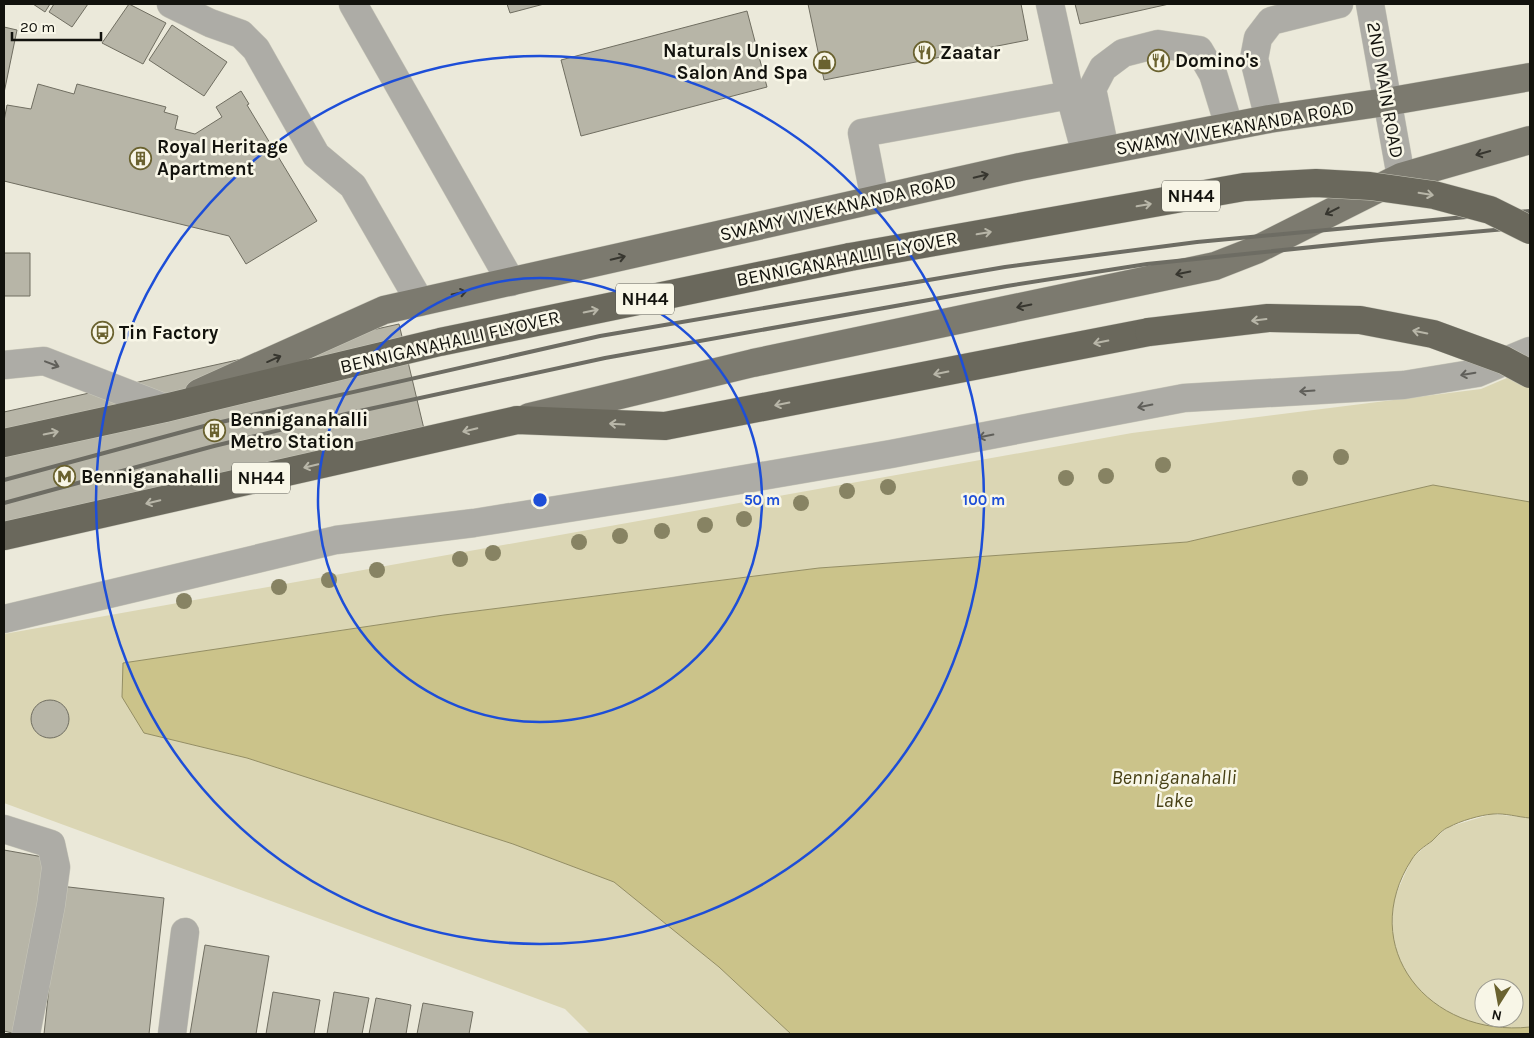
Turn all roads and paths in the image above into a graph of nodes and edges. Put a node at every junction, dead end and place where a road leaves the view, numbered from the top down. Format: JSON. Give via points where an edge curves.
{"nodes":[{"id":1,"x":171,"y":4,"type":"edge"},
{"id":2,"x":354,"y":4,"type":"edge"},
{"id":3,"x":1050,"y":4,"type":"edge"},
{"id":4,"x":1339,"y":4,"type":"edge"},
{"id":5,"x":1370,"y":4,"type":"edge"},
{"id":6,"x":1530,"y":76,"type":"edge"},
{"id":7,"x":1070,"y":95,"type":"junction"},
{"id":8,"x":1386,"y":102,"type":"junction"},
{"id":9,"x":1269,"y":119,"type":"junction"},
{"id":10,"x":1229,"y":126,"type":"junction"},
{"id":11,"x":1530,"y":140,"type":"edge"},
{"id":12,"x":1096,"y":152,"type":"junction"},
{"id":13,"x":1401,"y":177,"type":"junction"},
{"id":14,"x":875,"y":200,"type":"junction"},
{"id":15,"x":1530,"y":230,"type":"edge"},
{"id":16,"x":511,"y":282,"type":"junction"},
{"id":17,"x":420,"y":302,"type":"junction"},
{"id":18,"x":1530,"y":351,"type":"edge"},
{"id":19,"x":4,"y":365,"type":"edge"},
{"id":20,"x":1530,"y":374,"type":"edge"},
{"id":21,"x":166,"y":408,"type":"junction"},
{"id":22,"x":517,"y":420,"type":"junction"},
{"id":23,"x":4,"y":443,"type":"edge"},
{"id":24,"x":13,"y":534,"type":"edge"},
{"id":25,"x":4,"y":559,"type":"edge"},
{"id":26,"x":4,"y":619,"type":"edge"},
{"id":27,"x":4,"y":829,"type":"edge"},
{"id":28,"x":185,"y":932,"type":"dead end"},
{"id":29,"x":26,"y":1034,"type":"edge"},
{"id":30,"x":172,"y":1034,"type":"edge"}],
"edges":[{"from":1,"to":17,"type":"street","via":[[241,34],[256,49],[316,155],[353,186]]},
{"from":2,"to":16,"type":"street"},
{"from":3,"to":7,"type":"street"},
{"from":4,"to":9,"type":"street","via":[[1271,21],[1258,38],[1254,59]]},
{"from":5,"to":8,"type":"street","name":"2ND MAIN ROAD"},
{"from":6,"to":8,"type":"main road","name":"SWAMY VIVEKANANDA ROAD"},
{"from":7,"to":12,"type":"street"},
{"from":7,"to":14,"type":"street","via":[[862,133]]},
{"from":8,"to":9,"type":"main road","name":"SWAMY VIVEKANANDA ROAD"},
{"from":8,"to":13,"type":"street","name":"2ND MAIN ROAD"},
{"from":9,"to":10,"type":"main road","name":"SWAMY VIVEKANANDA ROAD"},
{"from":10,"to":12,"type":"main road","name":"SWAMY VIVEKANANDA ROAD"},
{"from":10,"to":12,"type":"street","via":[[1213,74],[1199,50],[1158,44],[1123,53],[1103,68],[1092,89]]},
{"from":11,"to":13,"type":"main road","one_way":true},
{"from":14,"to":12,"type":"main road","name":"SWAMY VIVEKANANDA ROAD","one_way":true},
{"from":13,"to":22,"type":"main road","one_way":true,"via":[[1256,250],[1215,266],[753,363]]},
{"from":16,"to":14,"type":"main road","name":"SWAMY VIVEKANANDA ROAD","one_way":true},
{"from":21,"to":15,"type":"highway","name":"BENNIGANAHALLI FLYOVER","number":"NH44","one_way":true,"bridge":true,"via":[[440,342],[850,257],[1244,187],[1316,183],[1424,194],[1490,210]]},
{"from":17,"to":16,"type":"main road","name":"SWAMY VIVEKANANDA ROAD","one_way":true},
{"from":21,"to":17,"type":"main road","name":"SWAMY VIVEKANANDA ROAD","one_way":true,"via":[[384,310]]},
{"from":18,"to":26,"type":"street","one_way":true,"via":[[1477,373],[1404,385],[1184,398],[675,491],[474,523],[336,540]]},
{"from":19,"to":21,"type":"street","one_way":true,"via":[[44,361]]},
{"from":20,"to":22,"type":"highway","number":"NH44","one_way":true,"bridge":true,"via":[[1504,360],[1434,334],[1360,320],[1268,318],[1149,332],[665,426]]},
{"from":23,"to":21,"type":"highway","number":"NH44","one_way":true},
{"from":22,"to":24,"type":"highway","number":"NH44","one_way":true},
{"from":24,"to":25,"type":"highway"},
{"from":27,"to":29,"type":"street","via":[[51,844],[56,866]]},
{"from":28,"to":30,"type":"street"}]}
